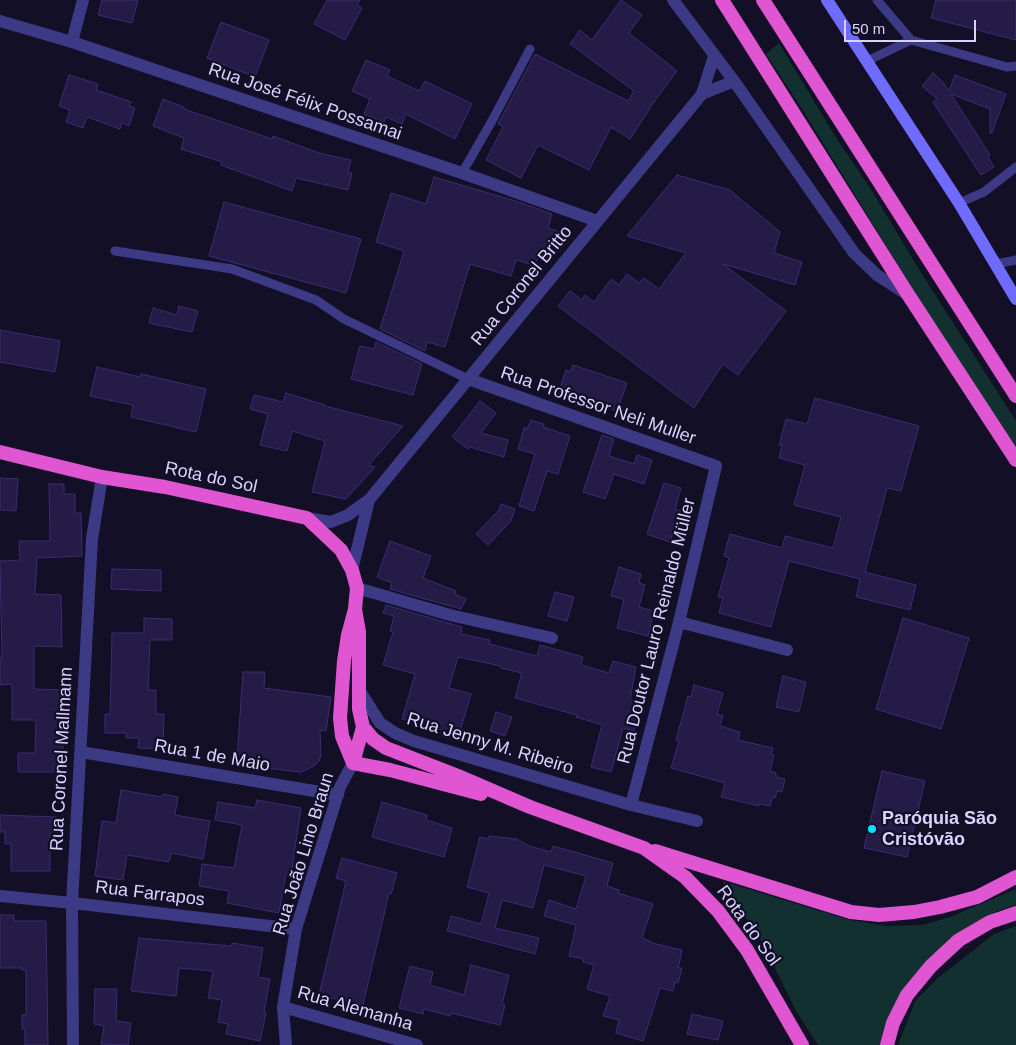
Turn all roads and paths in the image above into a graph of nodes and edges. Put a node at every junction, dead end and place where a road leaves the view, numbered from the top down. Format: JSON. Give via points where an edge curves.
{"nodes":[{"id":1,"x":83,"y":0,"type":"edge"},
{"id":2,"x":673,"y":0,"type":"edge"},
{"id":3,"x":722,"y":0,"type":"edge"},
{"id":4,"x":763,"y":0,"type":"edge"},
{"id":5,"x":827,"y":0,"type":"edge"},
{"id":6,"x":877,"y":0,"type":"edge"},
{"id":7,"x":0,"y":21,"type":"edge"},
{"id":8,"x":911,"y":40,"type":"junction"},
{"id":9,"x":72,"y":42,"type":"junction"},
{"id":10,"x":530,"y":50,"type":"dead end"},
{"id":11,"x":714,"y":56,"type":"junction"},
{"id":12,"x":867,"y":61,"type":"junction"},
{"id":13,"x":1016,"y":66,"type":"edge"},
{"id":14,"x":734,"y":81,"type":"junction"},
{"id":15,"x":702,"y":94,"type":"junction"},
{"id":16,"x":1016,"y":168,"type":"edge"},
{"id":17,"x":462,"y":173,"type":"junction"},
{"id":18,"x":959,"y":203,"type":"junction"},
{"id":19,"x":597,"y":221,"type":"junction"},
{"id":20,"x":115,"y":251,"type":"dead end"},
{"id":21,"x":1016,"y":260,"type":"edge"},
{"id":22,"x":996,"y":264,"type":"junction"},
{"id":23,"x":909,"y":296,"type":"junction"},
{"id":24,"x":1016,"y":299,"type":"edge"},
{"id":25,"x":468,"y":379,"type":"junction"},
{"id":26,"x":1016,"y":396,"type":"edge"},
{"id":27,"x":0,"y":452,"type":"edge"},
{"id":28,"x":1016,"y":460,"type":"edge"},
{"id":29,"x":716,"y":466,"type":"joint"},
{"id":30,"x":102,"y":477,"type":"junction"},
{"id":31,"x":369,"y":500,"type":"junction"},
{"id":32,"x":307,"y":518,"type":"junction"},
{"id":33,"x":352,"y":570,"type":"junction"},
{"id":34,"x":357,"y":588,"type":"junction"},
{"id":35,"x":355,"y":608,"type":"junction"},
{"id":36,"x":679,"y":622,"type":"junction"},
{"id":37,"x":552,"y":638,"type":"dead end"},
{"id":38,"x":787,"y":650,"type":"dead end"},
{"id":39,"x":358,"y":688,"type":"junction"},
{"id":40,"x":363,"y":727,"type":"junction"},
{"id":41,"x":81,"y":752,"type":"junction"},
{"id":42,"x":353,"y":763,"type":"junction"},
{"id":43,"x":458,"y":776,"type":"junction"},
{"id":44,"x":338,"y":795,"type":"junction"},
{"id":45,"x":631,"y":805,"type":"junction"},
{"id":46,"x":530,"y":807,"type":"junction"},
{"id":47,"x":697,"y":821,"type":"dead end"},
{"id":48,"x":644,"y":848,"type":"junction"},
{"id":49,"x":1016,"y":877,"type":"edge"},
{"id":50,"x":0,"y":896,"type":"edge"},
{"id":51,"x":72,"y":903,"type":"junction"},
{"id":52,"x":1016,"y":913,"type":"edge"},
{"id":53,"x":296,"y":929,"type":"junction"},
{"id":54,"x":283,"y":1007,"type":"junction"},
{"id":55,"x":73,"y":1045,"type":"edge"},
{"id":56,"x":286,"y":1045,"type":"edge"},
{"id":57,"x":417,"y":1045,"type":"edge"},
{"id":58,"x":802,"y":1045,"type":"edge"},
{"id":59,"x":887,"y":1045,"type":"edge"}],
"edges":[{"from":1,"to":9,"type":"street"},
{"from":2,"to":11,"type":"street"},
{"from":3,"to":23,"type":"highway"},
{"from":4,"to":26,"type":"highway"},
{"from":5,"to":12,"type":"main road"},
{"from":6,"to":8,"type":"lane"},
{"from":7,"to":9,"type":"street","name":"Rua José Félix Possamai"},
{"from":8,"to":12,"type":"lane"},
{"from":8,"to":13,"type":"lane","via":[[1007,67]]},
{"from":9,"to":17,"type":"street","name":"Rua José Félix Possamai"},
{"from":10,"to":17,"type":"lane"},
{"from":11,"to":14,"type":"street"},
{"from":11,"to":15,"type":"street","name":"Rua Coronel Britto"},
{"from":12,"to":18,"type":"main road"},
{"from":14,"to":15,"type":"street","name":"Rua Coronel Britto"},
{"from":14,"to":23,"type":"street","via":[[854,253],[876,275]]},
{"from":15,"to":19,"type":"street","name":"Rua Coronel Britto"},
{"from":16,"to":18,"type":"lane","via":[[984,192]]},
{"from":17,"to":19,"type":"street","name":"Rua José Félix Possamai"},
{"from":18,"to":22,"type":"main road"},
{"from":19,"to":25,"type":"street","name":"Rua Coronel Britto"},
{"from":20,"to":25,"type":"lane","via":[[232,269],[307,296],[344,318]]},
{"from":21,"to":22,"type":"lane"},
{"from":22,"to":24,"type":"main road"},
{"from":23,"to":28,"type":"highway"},
{"from":25,"to":29,"type":"street","name":"Rua Professor Neli Muller"},
{"from":25,"to":31,"type":"street","name":"Rua Coronel Britto"},
{"from":27,"to":30,"type":"highway","name":"Rota do Sol"},
{"from":29,"to":36,"type":"street","name":"Rua Doutor Lauro Reinaldo Müller"},
{"from":30,"to":32,"type":"highway","name":"Rota do Sol","via":[[165,487]]},
{"from":30,"to":41,"type":"street","name":"Rua Coronel Mallmann","via":[[92,539]]},
{"from":31,"to":32,"type":"street","via":[[331,522]]},
{"from":31,"to":33,"type":"street"},
{"from":32,"to":33,"type":"highway","name":"Rota do Sol","via":[[341,550]]},
{"from":33,"to":34,"type":"highway","name":"Rota do Sol"},
{"from":34,"to":35,"type":"highway","name":"Rota do Sol"},
{"from":34,"to":37,"type":"street","via":[[450,615]]},
{"from":35,"to":39,"type":"highway","name":"Rota do Sol","via":[[359,632]]},
{"from":35,"to":42,"type":"highway","name":"Rota do Sol","via":[[344,660],[340,718],[342,736]]},
{"from":36,"to":38,"type":"street"},
{"from":36,"to":45,"type":"street","name":"Rua Doutor Lauro Reinaldo Müller"},
{"from":39,"to":40,"type":"highway","name":"Rota do Sol"},
{"from":39,"to":45,"type":"street","name":"Rua Jenny M. Ribeiro","via":[[380,723],[395,733]]},
{"from":40,"to":42,"type":"highway"},
{"from":40,"to":43,"type":"highway","name":"Rota do Sol","via":[[386,748]]},
{"from":41,"to":44,"type":"street","name":"Rua 1 de Maio"},
{"from":41,"to":51,"type":"street","name":"Rua Coronel Mallmann"},
{"from":42,"to":43,"type":"highway","via":[[378,758]]},
{"from":42,"to":44,"type":"street","name":"Rua João Lino Braun"},
{"from":42,"to":46,"type":"highway","name":"Rota do Sol"},
{"from":43,"to":46,"type":"highway","name":"Rota do Sol"},
{"from":44,"to":53,"type":"street","name":"Rua João Lino Braun"},
{"from":45,"to":47,"type":"street","name":"Rua Jenny M. Ribeiro"},
{"from":46,"to":48,"type":"highway","name":"Rota do Sol"},
{"from":48,"to":49,"type":"highway","via":[[850,912],[879,915],[914,912],[977,897]]},
{"from":48,"to":58,"type":"highway","name":"Rota do Sol","via":[[685,877],[718,911],[747,950]]},
{"from":50,"to":51,"type":"street","name":"Rua Farrapos"},
{"from":51,"to":53,"type":"street","name":"Rua Farrapos"},
{"from":51,"to":55,"type":"street","name":"Rua Coronel Mallmann"},
{"from":52,"to":59,"type":"highway","via":[[990,922],[959,940],[931,966],[907,996],[893,1023]]},
{"from":53,"to":54,"type":"street","name":"Rua João Lino Braun"},
{"from":54,"to":56,"type":"street","name":"Rua João Lino Braun"},
{"from":54,"to":57,"type":"street","name":"Rua Alemanha"}]}
